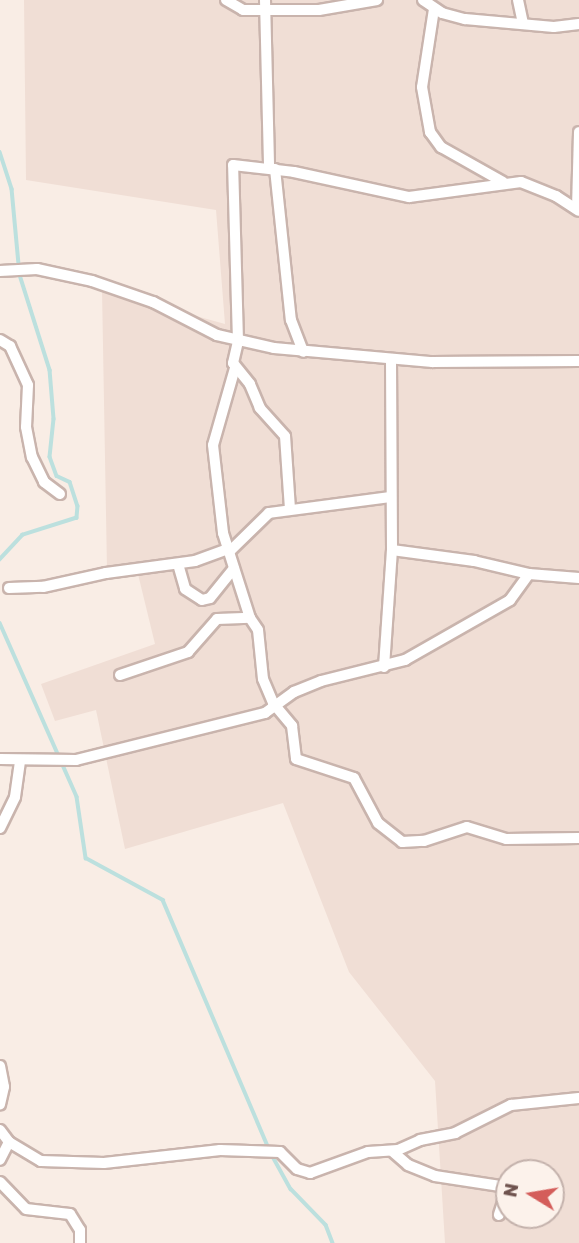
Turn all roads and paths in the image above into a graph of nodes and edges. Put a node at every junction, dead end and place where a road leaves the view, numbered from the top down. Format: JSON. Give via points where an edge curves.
{"nodes":[{"id":1,"x":226,"y":0,"type":"edge"},
{"id":2,"x":375,"y":0,"type":"edge"},
{"id":3,"x":423,"y":0,"type":"edge"},
{"id":4,"x":518,"y":0,"type":"edge"},
{"id":5,"x":266,"y":4,"type":"edge"},
{"id":6,"x":434,"y":9,"type":"junction"},
{"id":7,"x":523,"y":23,"type":"junction"},
{"id":8,"x":579,"y":24,"type":"edge"},
{"id":9,"x":579,"y":132,"type":"edge"},
{"id":10,"x":272,"y":169,"type":"junction"},
{"id":11,"x":504,"y":182,"type":"junction"},
{"id":12,"x":578,"y":210,"type":"edge"},
{"id":13,"x":0,"y":271,"type":"edge"},
{"id":14,"x":0,"y":340,"type":"edge"},
{"id":15,"x":238,"y":341,"type":"junction"},
{"id":16,"x":303,"y":352,"type":"junction"},
{"id":17,"x":391,"y":359,"type":"junction"},
{"id":18,"x":579,"y":361,"type":"edge"},
{"id":19,"x":235,"y":368,"type":"junction"},
{"id":20,"x":61,"y":494,"type":"dead end"},
{"id":21,"x":391,"y":497,"type":"junction"},
{"id":22,"x":290,"y":509,"type":"junction"},
{"id":23,"x":228,"y":550,"type":"junction"},
{"id":24,"x":391,"y":550,"type":"junction"},
{"id":25,"x":178,"y":564,"type":"junction"},
{"id":26,"x":234,"y":568,"type":"junction"},
{"id":27,"x":529,"y":575,"type":"junction"},
{"id":28,"x":579,"y":578,"type":"edge"},
{"id":29,"x":9,"y":588,"type":"dead end"},
{"id":30,"x":250,"y":618,"type":"junction"},
{"id":31,"x":384,"y":667,"type":"junction"},
{"id":32,"x":120,"y":676,"type":"dead end"},
{"id":33,"x":276,"y":707,"type":"junction"},
{"id":34,"x":0,"y":759,"type":"edge"},
{"id":35,"x":20,"y":762,"type":"junction"},
{"id":36,"x":0,"y":828,"type":"edge"},
{"id":37,"x":579,"y":838,"type":"edge"},
{"id":38,"x":0,"y":1066,"type":"edge"},
{"id":39,"x":579,"y":1098,"type":"edge"},
{"id":40,"x":0,"y":1105,"type":"edge"},
{"id":41,"x":0,"y":1130,"type":"edge"},
{"id":42,"x":9,"y":1142,"type":"junction"},
{"id":43,"x":392,"y":1151,"type":"junction"},
{"id":44,"x":0,"y":1160,"type":"edge"},
{"id":45,"x":0,"y":1184,"type":"edge"},
{"id":46,"x":495,"y":1185,"type":"edge"},
{"id":47,"x":0,"y":1192,"type":"edge"},
{"id":48,"x":80,"y":1243,"type":"edge"}],
"edges":[{"from":1,"to":5,"type":"street","via":[[235,9]]},
{"from":2,"to":5,"type":"street","via":[[319,10]]},
{"from":3,"to":6,"type":"street"},
{"from":4,"to":7,"type":"street"},
{"from":5,"to":10,"type":"street"},
{"from":6,"to":7,"type":"street","via":[[465,19]]},
{"from":6,"to":11,"type":"street","via":[[422,87],[430,132],[441,147]]},
{"from":7,"to":8,"type":"street"},
{"from":9,"to":12,"type":"street"},
{"from":10,"to":11,"type":"street","via":[[409,197]]},
{"from":10,"to":15,"type":"street","via":[[233,165]]},
{"from":10,"to":16,"type":"street","via":[[291,320]]},
{"from":11,"to":12,"type":"street","via":[[533,186]]},
{"from":13,"to":15,"type":"street","via":[[59,272],[131,293]]},
{"from":14,"to":20,"type":"street","via":[[10,346],[28,386],[26,427],[32,457],[44,482]]},
{"from":15,"to":16,"type":"street"},
{"from":15,"to":19,"type":"street"},
{"from":16,"to":17,"type":"street"},
{"from":17,"to":18,"type":"street"},
{"from":17,"to":21,"type":"street"},
{"from":19,"to":22,"type":"street","via":[[285,436]]},
{"from":19,"to":23,"type":"street","via":[[213,445]]},
{"from":21,"to":22,"type":"street"},
{"from":21,"to":24,"type":"street"},
{"from":22,"to":23,"type":"street","via":[[261,516],[244,542]]},
{"from":23,"to":25,"type":"street"},
{"from":23,"to":26,"type":"street"},
{"from":24,"to":27,"type":"street","via":[[474,561]]},
{"from":24,"to":31,"type":"street"},
{"from":25,"to":26,"type":"street","via":[[185,589],[202,600],[210,597]]},
{"from":25,"to":29,"type":"street","via":[[43,587]]},
{"from":26,"to":30,"type":"street"},
{"from":27,"to":28,"type":"street"},
{"from":27,"to":31,"type":"street","via":[[510,600],[405,660]]},
{"from":30,"to":32,"type":"street","via":[[217,619],[188,652]]},
{"from":30,"to":33,"type":"street","via":[[258,630],[263,679]]},
{"from":31,"to":33,"type":"street","via":[[321,681],[294,692]]},
{"from":33,"to":35,"type":"street","via":[[116,752],[76,760]]},
{"from":33,"to":37,"type":"street","via":[[295,734],[296,759],[354,778],[378,823],[395,839],[424,841],[467,827],[506,839]]},
{"from":34,"to":35,"type":"street"},
{"from":35,"to":36,"type":"street","via":[[15,797]]},
{"from":38,"to":40,"type":"street","via":[[5,1087]]},
{"from":39,"to":43,"type":"street","via":[[511,1105],[462,1131]]},
{"from":41,"to":42,"type":"street"},
{"from":42,"to":43,"type":"street","via":[[34,1159],[104,1163],[220,1150],[280,1152],[297,1169],[310,1173],[368,1153]]},
{"from":42,"to":44,"type":"street"},
{"from":43,"to":46,"type":"street","via":[[408,1165],[435,1176]]},
{"from":45,"to":47,"type":"street"},
{"from":45,"to":48,"type":"street","via":[[26,1209],[70,1214],[80,1230]]}]}
